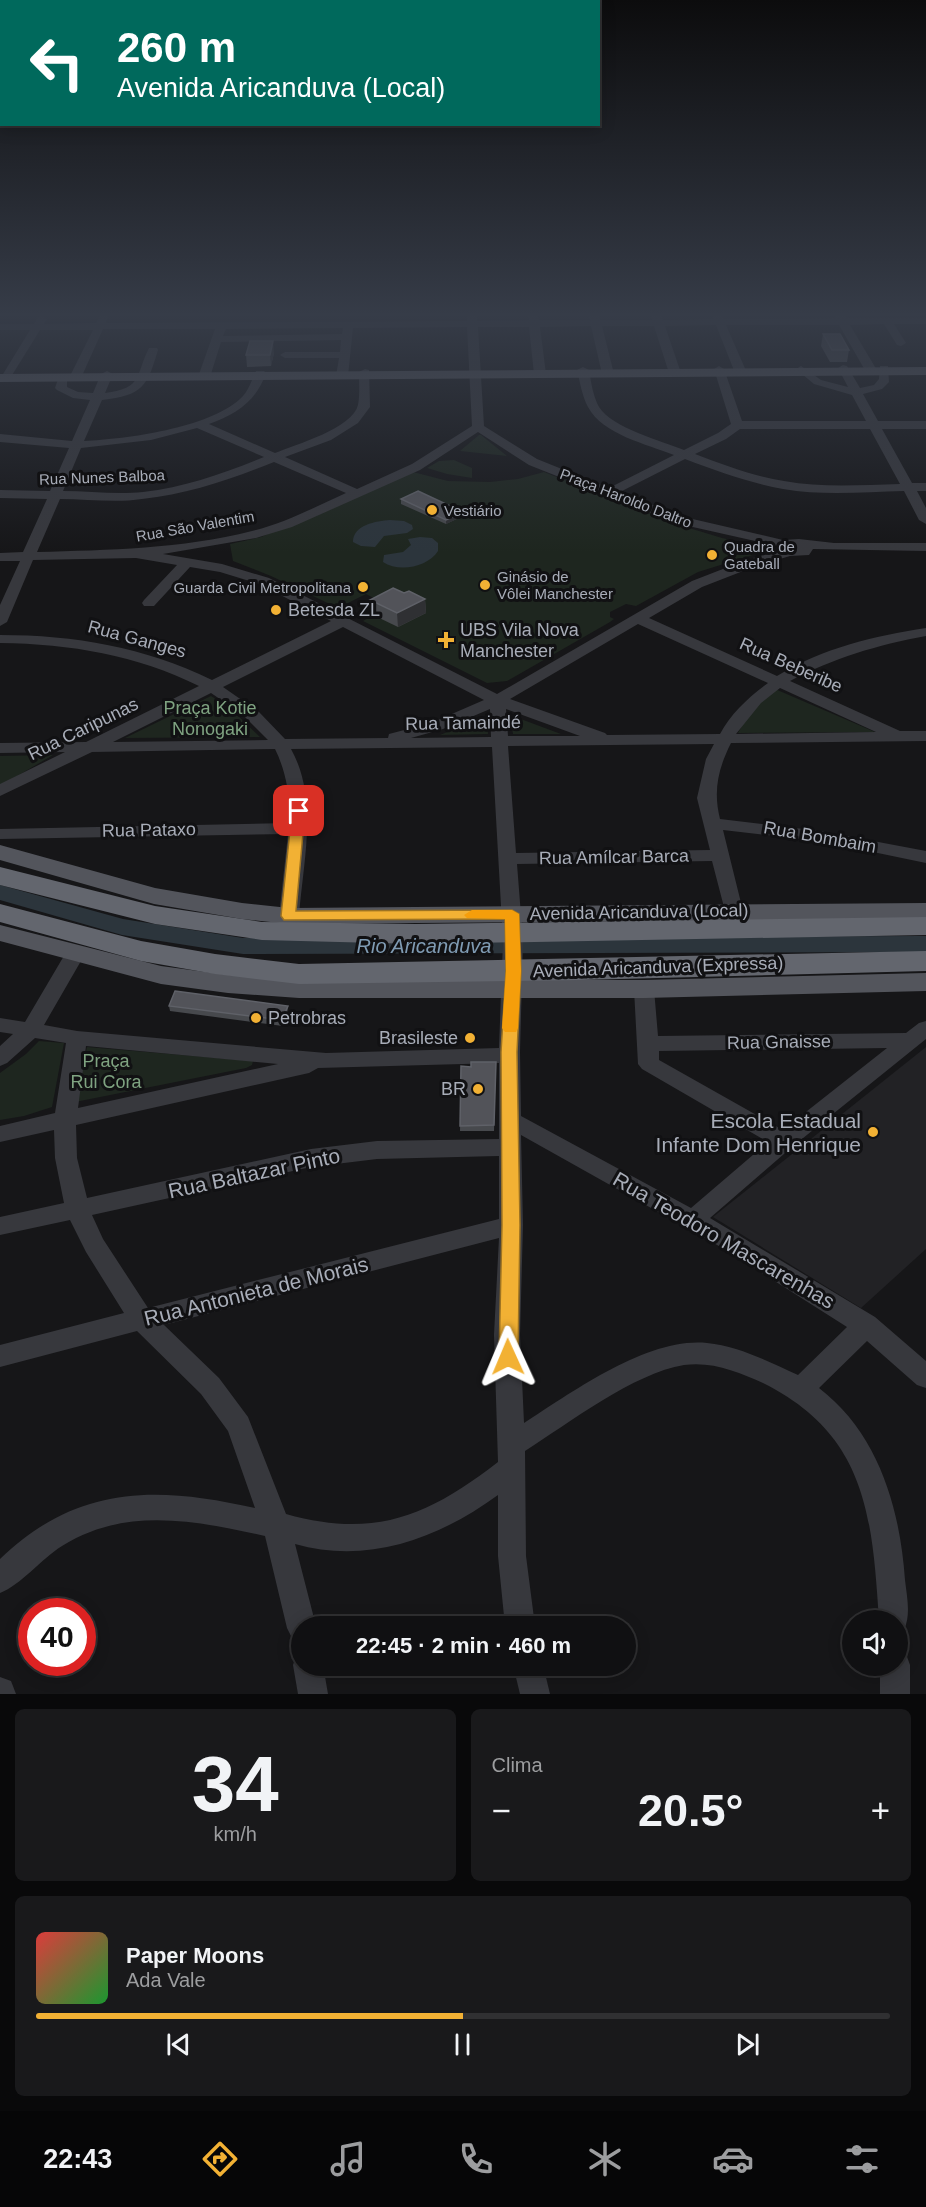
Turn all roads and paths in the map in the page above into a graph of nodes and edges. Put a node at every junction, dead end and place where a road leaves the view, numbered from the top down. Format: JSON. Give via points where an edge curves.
{"nodes":[{"id":1,"x":73,"y":394,"type":"edge"},
{"id":2,"x":106,"y":394,"type":"edge"},
{"id":3,"x":251,"y":394,"type":"edge"},
{"id":4,"x":364,"y":394,"type":"edge"},
{"id":5,"x":477,"y":394,"type":"edge"},
{"id":6,"x":588,"y":394,"type":"edge"},
{"id":7,"x":727,"y":394,"type":"edge"},
{"id":8,"x":857,"y":394,"type":"edge"},
{"id":9,"x":97,"y":396,"type":"junction"},
{"id":10,"x":199,"y":424,"type":"junction"},
{"id":11,"x":738,"y":425,"type":"junction"},
{"id":12,"x":874,"y":425,"type":"junction"},
{"id":13,"x":926,"y":425,"type":"edge"},
{"id":14,"x":478,"y":427,"type":"junction"},
{"id":15,"x":0,"y":438,"type":"edge"},
{"id":16,"x":75,"y":445,"type":"junction"},
{"id":17,"x":685,"y":454,"type":"junction"},
{"id":18,"x":275,"y":457,"type":"junction"},
{"id":19,"x":909,"y":487,"type":"junction"},
{"id":20,"x":926,"y":487,"type":"edge"},
{"id":21,"x":610,"y":492,"type":"junction"},
{"id":22,"x":356,"y":493,"type":"junction"},
{"id":23,"x":0,"y":494,"type":"edge"},
{"id":24,"x":54,"y":496,"type":"junction"},
{"id":25,"x":926,"y":520,"type":"edge"},
{"id":26,"x":231,"y":540,"type":"junction"},
{"id":27,"x":926,"y":547,"type":"edge"},
{"id":28,"x":787,"y":548,"type":"junction"},
{"id":29,"x":0,"y":556,"type":"edge"},
{"id":30,"x":28,"y":556,"type":"junction"},
{"id":31,"x":178,"y":557,"type":"junction"},
{"id":32,"x":222,"y":568,"type":"junction"},
{"id":33,"x":149,"y":603,"type":"dead end"},
{"id":34,"x":639,"y":618,"type":"junction"},
{"id":35,"x":343,"y":621,"type":"junction"},
{"id":36,"x":0,"y":622,"type":"edge"},
{"id":37,"x":926,"y":632,"type":"edge"},
{"id":38,"x":0,"y":639,"type":"edge"},
{"id":39,"x":778,"y":681,"type":"junction"},
{"id":40,"x":214,"y":687,"type":"junction"},
{"id":41,"x":497,"y":700,"type":"junction"},
{"id":42,"x":900,"y":736,"type":"junction"},
{"id":43,"x":926,"y":736,"type":"edge"},
{"id":44,"x":725,"y":740,"type":"junction"},
{"id":45,"x":615,"y":741,"type":"junction"},
{"id":46,"x":500,"y":742,"type":"junction"},
{"id":47,"x":371,"y":744,"type":"junction"},
{"id":48,"x":280,"y":745,"type":"junction"},
{"id":49,"x":90,"y":746,"type":"junction"},
{"id":50,"x":926,"y":747,"type":"edge"},
{"id":51,"x":0,"y":748,"type":"edge"},
{"id":52,"x":0,"y":792,"type":"edge"},
{"id":53,"x":713,"y":824,"type":"junction"},
{"id":54,"x":297,"y":828,"type":"junction"},
{"id":55,"x":0,"y":834,"type":"edge"},
{"id":56,"x":0,"y":852,"type":"edge"},
{"id":57,"x":720,"y":855,"type":"junction"},
{"id":58,"x":926,"y":857,"type":"edge"},
{"id":59,"x":508,"y":859,"type":"junction"},
{"id":60,"x":0,"y":864,"type":"edge"},
{"id":61,"x":0,"y":876,"type":"edge"},
{"id":62,"x":134,"y":910,"type":"junction"},
{"id":63,"x":735,"y":910,"type":"junction"},
{"id":64,"x":926,"y":911,"type":"edge"},
{"id":65,"x":289,"y":916,"type":"junction"},
{"id":66,"x":1,"y":918,"type":"edge"},
{"id":67,"x":926,"y":926,"type":"edge"},
{"id":68,"x":513,"y":929,"type":"junction"},
{"id":69,"x":75,"y":954,"type":"junction"},
{"id":70,"x":926,"y":961,"type":"edge"},
{"id":71,"x":513,"y":974,"type":"junction"},
{"id":72,"x":926,"y":982,"type":"edge"},
{"id":73,"x":644,"y":989,"type":"junction"},
{"id":74,"x":0,"y":1025,"type":"edge"},
{"id":75,"x":30,"y":1031,"type":"junction"},
{"id":76,"x":918,"y":1034,"type":"edge"},
{"id":77,"x":77,"y":1038,"type":"junction"},
{"id":78,"x":649,"y":1044,"type":"junction"},
{"id":79,"x":509,"y":1055,"type":"junction"},
{"id":80,"x":0,"y":1058,"type":"edge"},
{"id":81,"x":326,"y":1061,"type":"junction"},
{"id":82,"x":65,"y":1121,"type":"junction"},
{"id":83,"x":511,"y":1121,"type":"junction"},
{"id":84,"x":0,"y":1134,"type":"edge"},
{"id":85,"x":784,"y":1141,"type":"junction"},
{"id":86,"x":511,"y":1147,"type":"junction"},
{"id":87,"x":78,"y":1211,"type":"junction"},
{"id":88,"x":692,"y":1220,"type":"junction"},
{"id":89,"x":511,"y":1225,"type":"junction"},
{"id":90,"x":0,"y":1226,"type":"edge"},
{"id":91,"x":142,"y":1320,"type":"junction"},
{"id":92,"x":866,"y":1325,"type":"junction"},
{"id":93,"x":0,"y":1356,"type":"edge"},
{"id":94,"x":923,"y":1370,"type":"edge"},
{"id":95,"x":800,"y":1389,"type":"junction"},
{"id":96,"x":511,"y":1457,"type":"junction"},
{"id":97,"x":276,"y":1526,"type":"junction"},
{"id":98,"x":0,"y":1579,"type":"edge"},
{"id":99,"x":893,"y":1610,"type":"edge"},
{"id":100,"x":299,"y":1616,"type":"edge"},
{"id":101,"x":519,"y":1616,"type":"edge"},
{"id":102,"x":310,"y":1676,"type":"edge"},
{"id":103,"x":531,"y":1676,"type":"edge"},
{"id":104,"x":895,"y":1676,"type":"edge"},
{"id":105,"x":313,"y":1694,"type":"edge"},
{"id":106,"x":536,"y":1694,"type":"edge"},
{"id":107,"x":895,"y":1694,"type":"edge"}],
"edges":[{"from":1,"to":9,"type":"street"},
{"from":2,"to":9,"type":"street"},
{"from":3,"to":10,"type":"street","via":[[239,405]]},
{"from":4,"to":18,"type":"street","name":"Rua Nunes Balboa","via":[[364,406],[354,421],[327,437]]},
{"from":5,"to":14,"type":"street"},
{"from":6,"to":17,"type":"street","via":[[604,420]]},
{"from":7,"to":11,"type":"street"},
{"from":8,"to":12,"type":"street"},
{"from":9,"to":16,"type":"street"},
{"from":10,"to":16,"type":"street","via":[[141,440]]},
{"from":10,"to":18,"type":"street"},
{"from":11,"to":12,"type":"street"},
{"from":11,"to":17,"type":"street"},
{"from":12,"to":13,"type":"street"},
{"from":12,"to":19,"type":"street"},
{"from":14,"to":21,"type":"street","name":"Praça Haroldo Daltro","via":[[533,462]]},
{"from":14,"to":22,"type":"street","name":"Rua São Valentim","via":[[416,467]]},
{"from":15,"to":16,"type":"street"},
{"from":16,"to":24,"type":"street"},
{"from":17,"to":19,"type":"street","via":[[786,485]]},
{"from":17,"to":21,"type":"street"},
{"from":18,"to":22,"type":"street"},
{"from":18,"to":24,"type":"street","name":"Rua Nunes Balboa","via":[[211,482],[171,492]]},
{"from":19,"to":20,"type":"street"},
{"from":19,"to":25,"type":"street"},
{"from":21,"to":28,"type":"street","name":"Praça Haroldo Daltro","via":[[680,520]]},
{"from":22,"to":26,"type":"street","name":"Rua São Valentim","via":[[287,524]]},
{"from":23,"to":24,"type":"street","name":"Rua Nunes Balboa"},
{"from":24,"to":30,"type":"street"},
{"from":26,"to":31,"type":"street","name":"Rua São Valentim"},
{"from":26,"to":32,"type":"street","via":[[220,555]]},
{"from":27,"to":28,"type":"street","via":[[805,547],[797,554]]},
{"from":28,"to":34,"type":"street","via":[[697,584]]},
{"from":29,"to":30,"type":"street","name":"Rua São Valentim"},
{"from":30,"to":31,"type":"street","name":"Rua São Valentim"},
{"from":30,"to":36,"type":"street"},
{"from":31,"to":32,"type":"street"},
{"from":31,"to":33,"type":"street"},
{"from":32,"to":35,"type":"street","via":[[264,581]]},
{"from":34,"to":39,"type":"street","name":"Rua Beberibe"},
{"from":34,"to":41,"type":"street"},
{"from":35,"to":40,"type":"street","name":"Rua Caripunas"},
{"from":35,"to":41,"type":"street"},
{"from":37,"to":39,"type":"street","via":[[886,638],[818,658]]},
{"from":38,"to":40,"type":"street","name":"Rua Ganges","via":[[113,649],[176,668]]},
{"from":39,"to":42,"type":"street","name":"Rua Beberibe"},
{"from":39,"to":44,"type":"street","via":[[748,707]]},
{"from":40,"to":48,"type":"street","name":"Rua Ganges","via":[[252,715]]},
{"from":40,"to":49,"type":"street","name":"Rua Caripunas"},
{"from":41,"to":45,"type":"street"},
{"from":41,"to":46,"type":"street"},
{"from":41,"to":47,"type":"street","via":[[437,726]]},
{"from":42,"to":43,"type":"street","name":"Rua Tamaindé"},
{"from":42,"to":44,"type":"street","name":"Rua Tamaindé"},
{"from":42,"to":50,"type":"street","name":"Rua Beberibe"},
{"from":44,"to":45,"type":"street","name":"Rua Tamaindé"},
{"from":44,"to":53,"type":"street","via":[[707,787]]},
{"from":45,"to":46,"type":"street","name":"Rua Tamaindé"},
{"from":46,"to":47,"type":"street","name":"Rua Tamaindé"},
{"from":46,"to":59,"type":"street"},
{"from":47,"to":48,"type":"street","name":"Rua Tamaindé"},
{"from":48,"to":49,"type":"street","name":"Rua Tamaindé"},
{"from":48,"to":54,"type":"street","name":"Rua Ganges","via":[[297,796]]},
{"from":49,"to":51,"type":"street","name":"Rua Tamaindé"},
{"from":49,"to":52,"type":"street","name":"Rua Caripunas"},
{"from":53,"to":57,"type":"street"},
{"from":53,"to":58,"type":"street","name":"Rua Bombaim","via":[[798,831]]},
{"from":54,"to":55,"type":"street","name":"Rua Pataxo"},
{"from":54,"to":65,"type":"street","name":"Rua Ganges"},
{"from":56,"to":65,"type":"main road","name":"Avenida Aricanduva (Local)","via":[[154,896]]},
{"from":57,"to":59,"type":"street","name":"Rua Amílcar Barca"},
{"from":57,"to":63,"type":"street"},
{"from":59,"to":68,"type":"street"},
{"from":60,"to":62,"type":"highway"},
{"from":61,"to":62,"type":"highway"},
{"from":62,"to":68,"type":"highway","name":"Avenida Aricanduva (Expressa)","via":[[262,931],[322,934]]},
{"from":63,"to":64,"type":"main road","name":"Avenida Aricanduva (Local)"},
{"from":63,"to":68,"type":"main road","name":"Avenida Aricanduva (Local)"},
{"from":65,"to":68,"type":"main road","name":"Avenida Aricanduva (Local)"},
{"from":66,"to":69,"type":"main road"},
{"from":66,"to":71,"type":"highway","name":"Avenida Aricanduva (Expressa)","via":[[141,951],[299,974]]},
{"from":67,"to":68,"type":"highway","name":"Avenida Aricanduva (Expressa)"},
{"from":68,"to":71,"type":"street"},
{"from":69,"to":71,"type":"main road","via":[[161,975],[299,989]]},
{"from":69,"to":75,"type":"street"},
{"from":70,"to":71,"type":"highway","name":"Avenida Aricanduva (Expressa)"},
{"from":71,"to":73,"type":"main road"},
{"from":71,"to":79,"type":"street"},
{"from":72,"to":73,"type":"main road"},
{"from":73,"to":78,"type":"street"},
{"from":74,"to":75,"type":"street"},
{"from":75,"to":77,"type":"street"},
{"from":75,"to":80,"type":"street"},
{"from":76,"to":78,"type":"street","name":"Rua Gnaisse"},
{"from":76,"to":85,"type":"street"},
{"from":77,"to":81,"type":"street"},
{"from":77,"to":82,"type":"street"},
{"from":78,"to":85,"type":"street","via":[[648,1061],[653,1067]]},
{"from":79,"to":81,"type":"street"},
{"from":79,"to":83,"type":"street"},
{"from":81,"to":82,"type":"street"},
{"from":82,"to":84,"type":"street"},
{"from":82,"to":87,"type":"street","via":[[66,1158]]},
{"from":83,"to":86,"type":"street"},
{"from":83,"to":88,"type":"street","name":"Rua Teodoro Mascarenhas"},
{"from":85,"to":88,"type":"street"},
{"from":86,"to":87,"type":"street","name":"Rua Baltazar Pinto","via":[[377,1150],[311,1158]]},
{"from":86,"to":89,"type":"street"},
{"from":87,"to":90,"type":"street","name":"Rua Baltazar Pinto"},
{"from":87,"to":91,"type":"street","via":[[94,1245]]},
{"from":88,"to":92,"type":"street","name":"Rua Teodoro Mascarenhas"},
{"from":89,"to":91,"type":"street","name":"Rua Antonieta de Morais"},
{"from":89,"to":96,"type":"street","via":[[507,1335]]},
{"from":91,"to":93,"type":"street","name":"Rua Antonieta de Morais"},
{"from":91,"to":97,"type":"street","via":[[228,1408]]},
{"from":92,"to":94,"type":"street","name":"Rua Teodoro Mascarenhas"},
{"from":92,"to":95,"type":"street"},
{"from":95,"to":96,"type":"street","via":[[734,1360],[683,1354],[648,1365]]},
{"from":95,"to":99,"type":"street","via":[[842,1430],[871,1479],[882,1512]]},
{"from":96,"to":97,"type":"street","via":[[471,1500],[426,1522],[383,1536],[319,1536]]},
{"from":96,"to":101,"type":"street","via":[[512,1556]]},
{"from":97,"to":98,"type":"street","via":[[161,1506],[102,1514],[60,1532]]},
{"from":97,"to":100,"type":"street"},
{"from":102,"to":105,"type":"street"},
{"from":103,"to":106,"type":"street"},
{"from":104,"to":107,"type":"street"}]}
